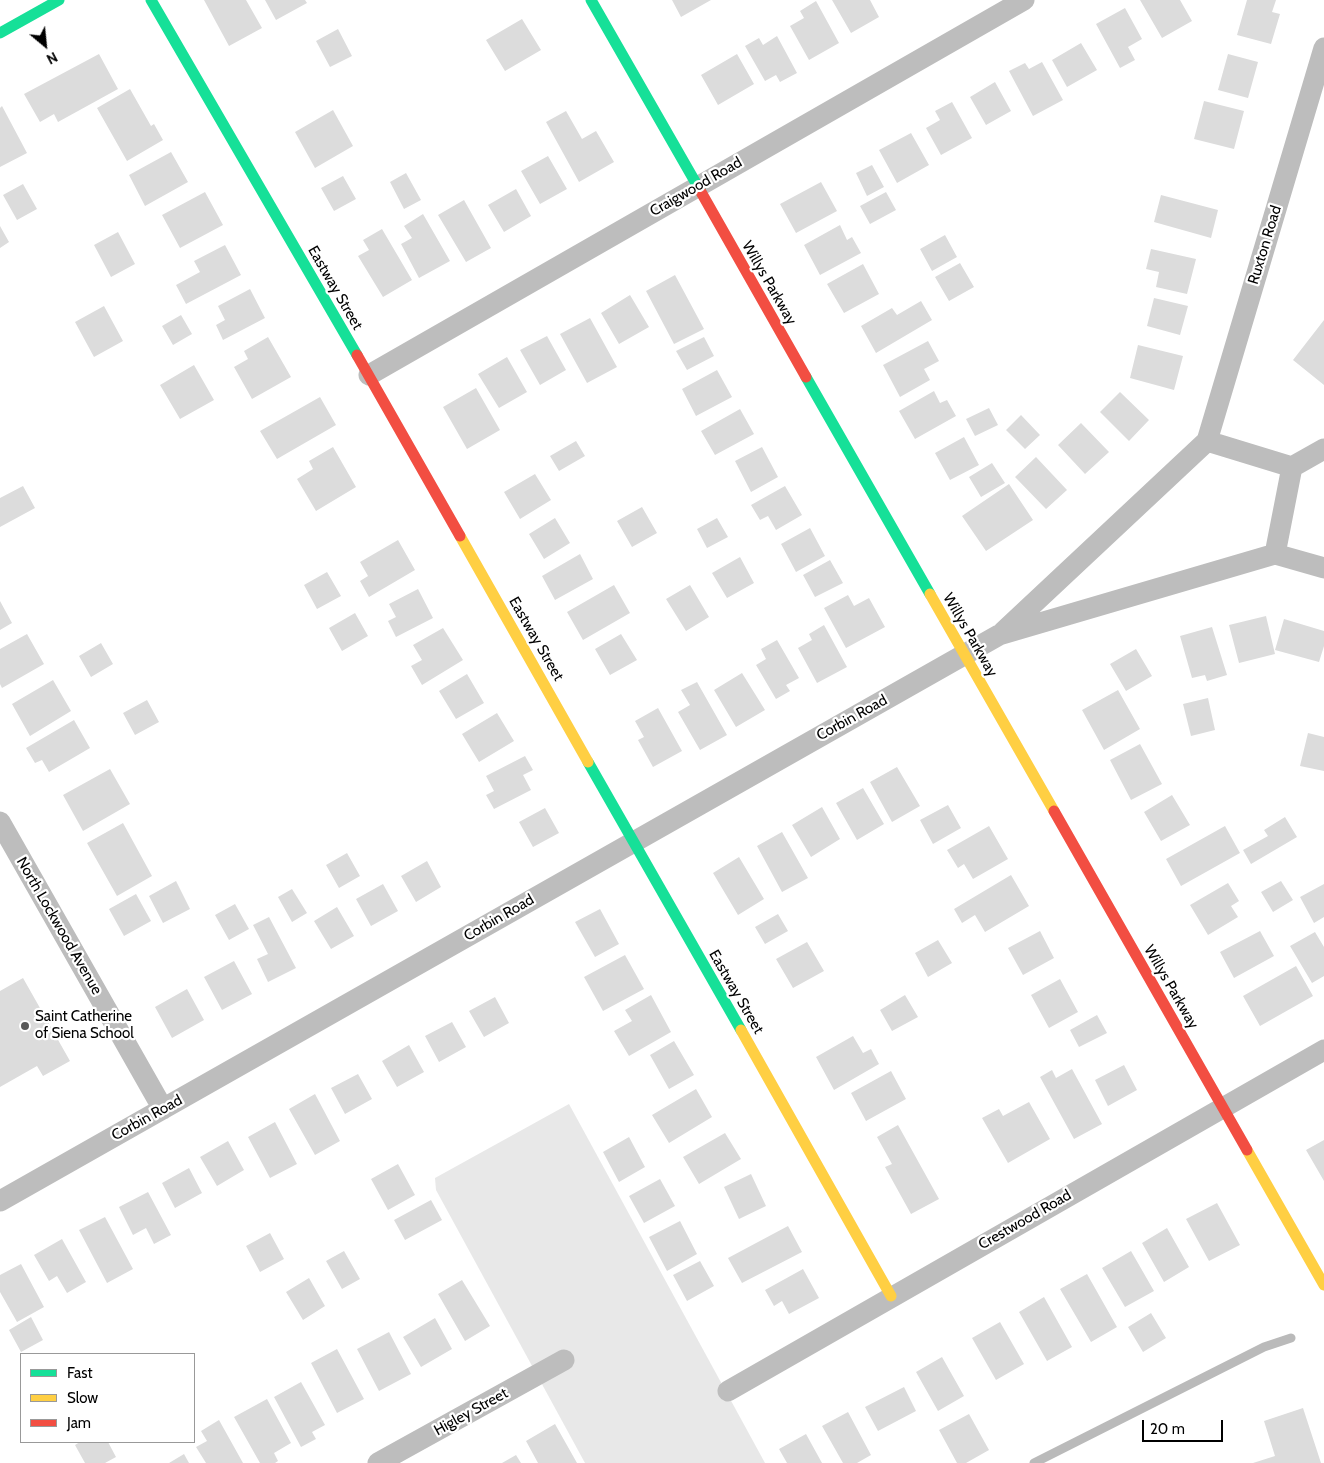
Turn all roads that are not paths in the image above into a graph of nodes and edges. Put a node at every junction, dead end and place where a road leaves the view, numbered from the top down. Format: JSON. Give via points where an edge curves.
{"nodes":[{"id":1,"x":59,"y":0,"type":"edge"},
{"id":2,"x":151,"y":0,"type":"edge"},
{"id":3,"x":591,"y":0,"type":"edge"},
{"id":4,"x":1024,"y":0,"type":"edge"},
{"id":5,"x":0,"y":33,"type":"edge"},
{"id":6,"x":1324,"y":48,"type":"edge"},
{"id":7,"x":697,"y":187,"type":"junction"},
{"id":8,"x":369,"y":375,"type":"junction"},
{"id":9,"x":1206,"y":441,"type":"junction"},
{"id":10,"x":1324,"y":449,"type":"edge"},
{"id":11,"x":1292,"y":467,"type":"junction"},
{"id":12,"x":1275,"y":554,"type":"junction"},
{"id":13,"x":1324,"y":568,"type":"edge"},
{"id":14,"x":999,"y":636,"type":"junction"},
{"id":15,"x":964,"y":655,"type":"junction"},
{"id":16,"x":0,"y":822,"type":"edge"},
{"id":17,"x":634,"y":842,"type":"junction"},
{"id":18,"x":1324,"y":1050,"type":"edge"},
{"id":19,"x":1222,"y":1108,"type":"junction"},
{"id":20,"x":163,"y":1109,"type":"junction"},
{"id":21,"x":0,"y":1201,"type":"edge"},
{"id":22,"x":1324,"y":1285,"type":"edge"},
{"id":23,"x":892,"y":1296,"type":"junction"},
{"id":24,"x":564,"y":1360,"type":"dead end"},
{"id":25,"x":728,"y":1390,"type":"dead end"},
{"id":26,"x":378,"y":1463,"type":"edge"}],
"edges":[{"from":1,"to":5,"type":"street"},
{"from":2,"to":8,"type":"street","name":"Eastway Street"},
{"from":3,"to":7,"type":"street","name":"Willys Parkway"},
{"from":4,"to":7,"type":"street","name":"Craigwood Road"},
{"from":6,"to":9,"type":"street","name":"Ruxton Road"},
{"from":7,"to":8,"type":"street","name":"Craigwood Road"},
{"from":7,"to":15,"type":"street","name":"Willys Parkway"},
{"from":8,"to":17,"type":"street","name":"Eastway Street"},
{"from":9,"to":11,"type":"street"},
{"from":9,"to":14,"type":"street","name":"Corbin Road"},
{"from":10,"to":11,"type":"street"},
{"from":11,"to":12,"type":"street"},
{"from":12,"to":13,"type":"street"},
{"from":12,"to":14,"type":"street","name":"Corbin Road"},
{"from":14,"to":15,"type":"street","name":"Corbin Road"},
{"from":15,"to":17,"type":"street","name":"Corbin Road"},
{"from":15,"to":19,"type":"street","name":"Willys Parkway"},
{"from":16,"to":20,"type":"street","name":"North Lockwood Avenue"},
{"from":17,"to":20,"type":"street","name":"Corbin Road"},
{"from":17,"to":23,"type":"street","name":"Eastway Street"},
{"from":18,"to":19,"type":"street","name":"Crestwood Road"},
{"from":19,"to":22,"type":"street","name":"Willys Parkway"},
{"from":19,"to":23,"type":"street","name":"Crestwood Road"},
{"from":20,"to":21,"type":"street","name":"Corbin Road"},
{"from":23,"to":25,"type":"street","name":"Crestwood Road"},
{"from":24,"to":26,"type":"street","name":"Higley Street"}]}
